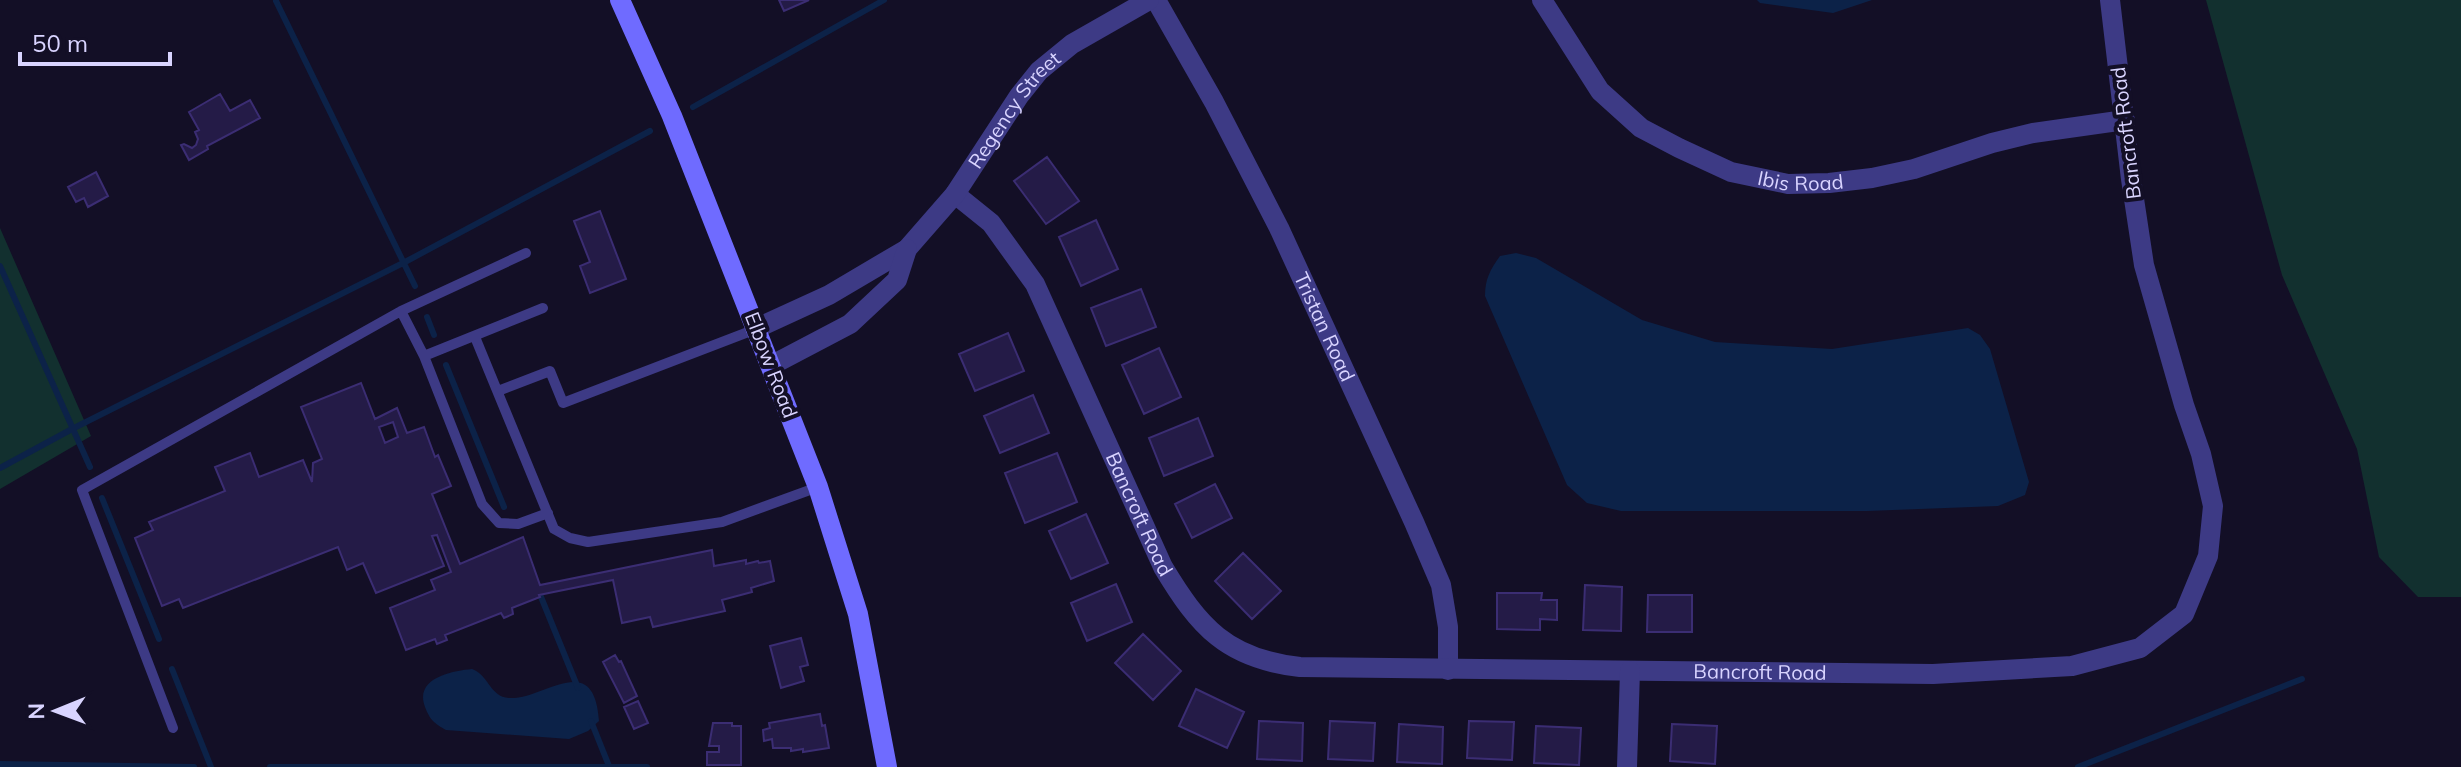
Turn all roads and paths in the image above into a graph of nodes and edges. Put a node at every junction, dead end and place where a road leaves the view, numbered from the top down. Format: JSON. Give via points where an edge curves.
{"nodes":[{"id":1,"x":620,"y":0,"type":"edge"},
{"id":2,"x":1149,"y":0,"type":"edge"},
{"id":3,"x":1156,"y":0,"type":"edge"},
{"id":4,"x":1542,"y":0,"type":"edge"},
{"id":5,"x":2110,"y":0,"type":"edge"},
{"id":6,"x":2125,"y":120,"type":"junction"},
{"id":7,"x":955,"y":194,"type":"junction"},
{"id":8,"x":907,"y":249,"type":"junction"},
{"id":9,"x":526,"y":253,"type":"dead end"},
{"id":10,"x":543,"y":308,"type":"dead end"},
{"id":11,"x":401,"y":311,"type":"junction"},
{"id":12,"x":757,"y":328,"type":"junction"},
{"id":13,"x":475,"y":337,"type":"junction"},
{"id":14,"x":424,"y":356,"type":"junction"},
{"id":15,"x":772,"y":365,"type":"junction"},
{"id":16,"x":498,"y":391,"type":"junction"},
{"id":17,"x":818,"y":487,"type":"junction"},
{"id":18,"x":548,"y":513,"type":"junction"},
{"id":19,"x":1448,"y":670,"type":"junction"},
{"id":20,"x":1630,"y":671,"type":"junction"},
{"id":21,"x":173,"y":728,"type":"dead end"},
{"id":22,"x":883,"y":744,"type":"junction"},
{"id":23,"x":881,"y":767,"type":"edge"},
{"id":24,"x":887,"y":767,"type":"edge"},
{"id":25,"x":1627,"y":767,"type":"edge"}],
"edges":[{"from":1,"to":12,"type":"main road","name":"Elbow Road"},
{"from":2,"to":7,"type":"street","name":"Regency Street","via":[[1072,44],[1039,71]]},
{"from":3,"to":19,"type":"street","name":"Tristan Road","via":[[1279,228],[1414,522],[1441,585]]},
{"from":4,"to":6,"type":"street","name":"Ibis Road","via":[[1600,91],[1641,128],[1731,172],[1788,184],[1872,178],[2033,133]]},
{"from":5,"to":6,"type":"street","name":"Bancroft Road"},
{"from":6,"to":20,"type":"street","name":"Bancroft Road","via":[[2144,265],[2213,506],[2208,556],[2184,614],[2140,648],[2072,666],[1933,674]]},
{"from":7,"to":8,"type":"street","name":"Regency Street"},
{"from":7,"to":19,"type":"street","name":"Bancroft Road","via":[[991,223],[1035,284],[1163,567],[1200,622],[1249,657],[1278,664]]},
{"from":8,"to":12,"type":"street","name":"Regency Street","via":[[829,295]]},
{"from":8,"to":15,"type":"street","name":"Regency Street","via":[[897,280],[850,324]]},
{"from":9,"to":11,"type":"lane"},
{"from":10,"to":13,"type":"lane"},
{"from":11,"to":14,"type":"lane"},
{"from":11,"to":21,"type":"lane","via":[[82,490]]},
{"from":12,"to":15,"type":"main road","name":"Elbow Road"},
{"from":12,"to":16,"type":"lane","via":[[563,403],[550,371]]},
{"from":13,"to":14,"type":"lane"},
{"from":13,"to":16,"type":"lane"},
{"from":14,"to":18,"type":"lane","via":[[482,504],[499,523],[518,524]]},
{"from":15,"to":17,"type":"main road","name":"Elbow Road"},
{"from":16,"to":18,"type":"lane"},
{"from":17,"to":18,"type":"lane","via":[[722,522],[588,542],[554,529]]},
{"from":17,"to":22,"type":"main road","name":"Elbow Road","via":[[858,614]]},
{"from":19,"to":20,"type":"street","name":"Bancroft Road"},
{"from":20,"to":25,"type":"street"},
{"from":22,"to":23,"type":"main road","name":"Elbow Road"},
{"from":22,"to":24,"type":"main road","name":"Elbow Road"}]}
